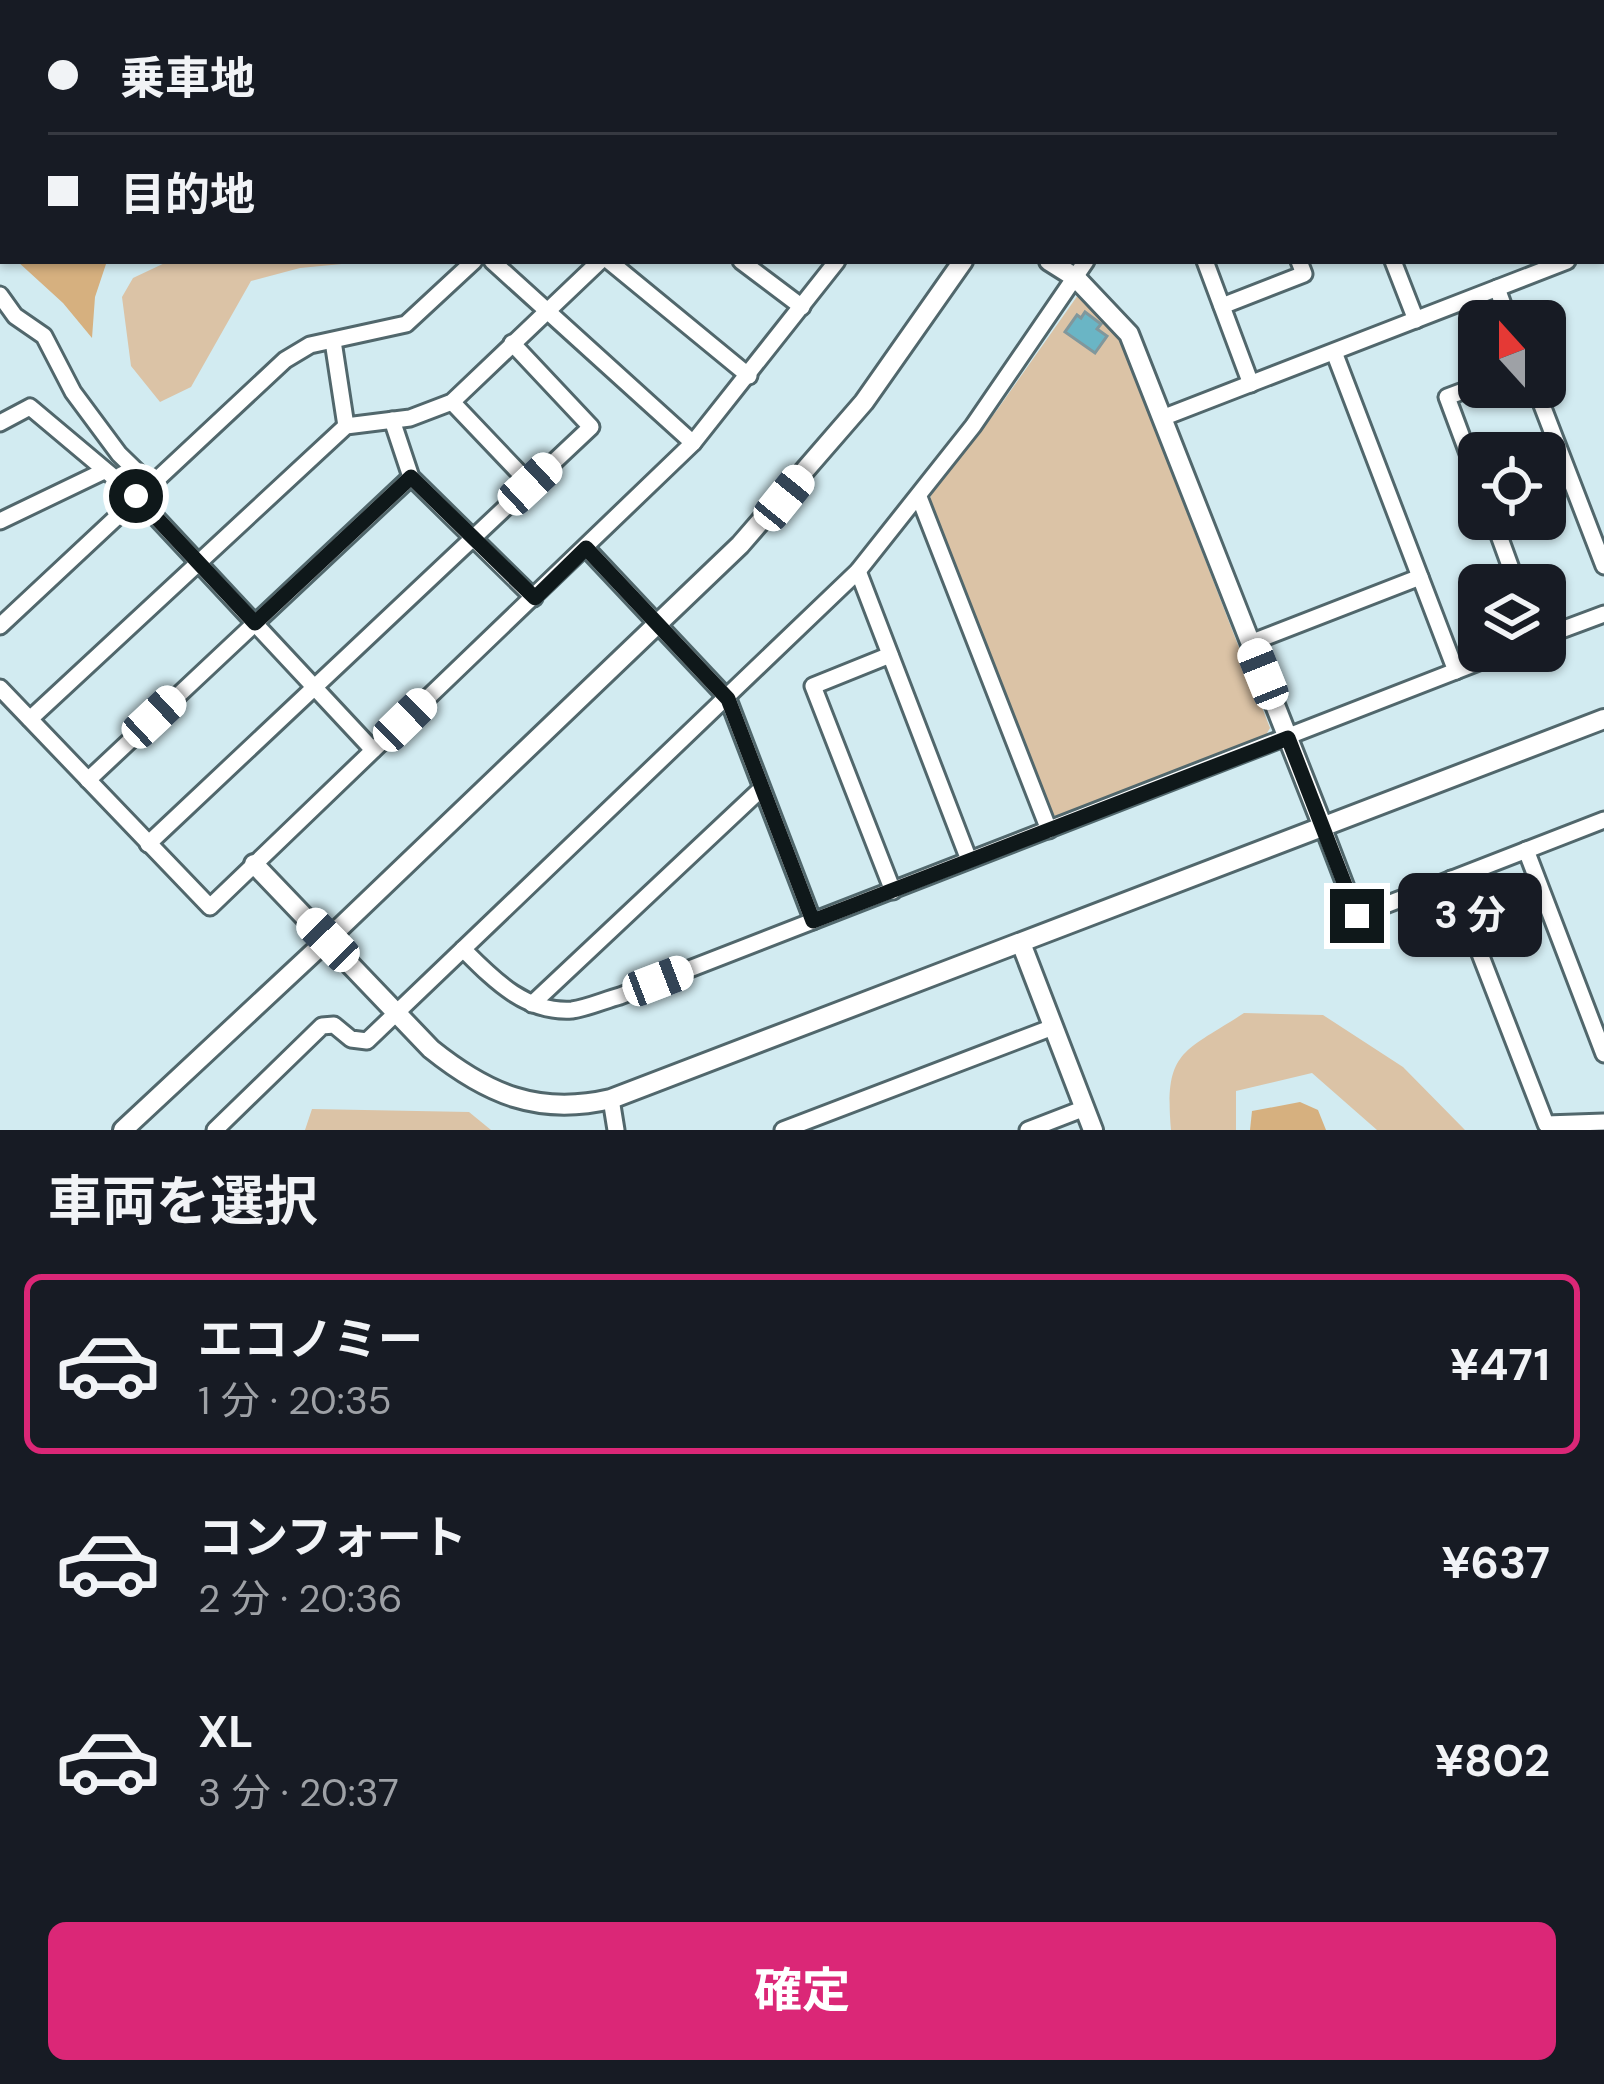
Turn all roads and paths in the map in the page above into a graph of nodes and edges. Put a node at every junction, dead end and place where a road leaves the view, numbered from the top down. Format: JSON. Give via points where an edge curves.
{"nodes":[{"id":1,"x":471,"y":264,"type":"edge"},
{"id":2,"x":495,"y":264,"type":"edge"},
{"id":3,"x":597,"y":264,"type":"edge"},
{"id":4,"x":613,"y":264,"type":"edge"},
{"id":5,"x":744,"y":264,"type":"edge"},
{"id":6,"x":835,"y":264,"type":"edge"},
{"id":7,"x":961,"y":264,"type":"edge"},
{"id":8,"x":1205,"y":264,"type":"edge"},
{"id":9,"x":1300,"y":264,"type":"edge"},
{"id":10,"x":1394,"y":264,"type":"edge"},
{"id":11,"x":1560,"y":264,"type":"edge"},
{"id":12,"x":1081,"y":269,"type":"edge"},
{"id":13,"x":1497,"y":288,"type":"junction"},
{"id":14,"x":0,"y":295,"type":"edge"},
{"id":15,"x":1501,"y":300,"type":"edge"},
{"id":16,"x":1222,"y":306,"type":"junction"},
{"id":17,"x":802,"y":308,"type":"junction"},
{"id":18,"x":547,"y":310,"type":"junction"},
{"id":19,"x":1416,"y":320,"type":"junction"},
{"id":20,"x":333,"y":341,"type":"junction"},
{"id":21,"x":512,"y":343,"type":"junction"},
{"id":22,"x":1334,"y":352,"type":"junction"},
{"id":23,"x":749,"y":376,"type":"junction"},
{"id":24,"x":1250,"y":384,"type":"junction"},
{"id":25,"x":1458,"y":393,"type":"edge"},
{"id":26,"x":452,"y":402,"type":"junction"},
{"id":27,"x":1543,"y":408,"type":"edge"},
{"id":28,"x":1162,"y":418,"type":"junction"},
{"id":29,"x":392,"y":420,"type":"junction"},
{"id":30,"x":0,"y":422,"type":"edge"},
{"id":31,"x":346,"y":426,"type":"junction"},
{"id":32,"x":1460,"y":432,"type":"edge"},
{"id":33,"x":693,"y":443,"type":"junction"},
{"id":34,"x":104,"y":471,"type":"junction"},
{"id":35,"x":411,"y":477,"type":"junction"},
{"id":36,"x":530,"y":484,"type":"junction"},
{"id":37,"x":151,"y":485,"type":"junction"},
{"id":38,"x":136,"y":496,"type":"junction"},
{"id":39,"x":919,"y":497,"type":"junction"},
{"id":40,"x":0,"y":521,"type":"edge"},
{"id":41,"x":472,"y":538,"type":"junction"},
{"id":42,"x":586,"y":548,"type":"junction"},
{"id":43,"x":197,"y":562,"type":"junction"},
{"id":44,"x":1604,"y":566,"type":"edge"},
{"id":45,"x":858,"y":571,"type":"junction"},
{"id":46,"x":1420,"y":577,"type":"junction"},
{"id":47,"x":535,"y":598,"type":"junction"},
{"id":48,"x":1604,"y":614,"type":"edge"},
{"id":49,"x":255,"y":623,"type":"junction"},
{"id":50,"x":658,"y":625,"type":"junction"},
{"id":51,"x":0,"y":626,"type":"edge"},
{"id":52,"x":1566,"y":628,"type":"edge"},
{"id":53,"x":1250,"y":643,"type":"junction"},
{"id":54,"x":890,"y":655,"type":"junction"},
{"id":55,"x":1456,"y":670,"type":"joint"},
{"id":56,"x":313,"y":686,"type":"junction"},
{"id":57,"x":0,"y":688,"type":"edge"},
{"id":58,"x":728,"y":699,"type":"junction"},
{"id":59,"x":1604,"y":718,"type":"edge"},
{"id":60,"x":30,"y":719,"type":"junction"},
{"id":61,"x":1288,"y":738,"type":"junction"},
{"id":62,"x":373,"y":750,"type":"junction"},
{"id":63,"x":88,"y":780,"type":"junction"},
{"id":64,"x":761,"y":788,"type":"junction"},
{"id":65,"x":1604,"y":820,"type":"edge"},
{"id":66,"x":1323,"y":826,"type":"junction"},
{"id":67,"x":1049,"y":830,"type":"junction"},
{"id":68,"x":148,"y":844,"type":"junction"},
{"id":69,"x":1526,"y":850,"type":"junction"},
{"id":70,"x":970,"y":860,"type":"junction"},
{"id":71,"x":254,"y":864,"type":"junction"},
{"id":72,"x":1451,"y":880,"type":"junction"},
{"id":73,"x":893,"y":891,"type":"junction"},
{"id":74,"x":813,"y":921,"type":"junction"},
{"id":75,"x":328,"y":940,"type":"junction"},
{"id":76,"x":1021,"y":943,"type":"junction"},
{"id":77,"x":463,"y":949,"type":"junction"},
{"id":78,"x":532,"y":1004,"type":"junction"},
{"id":79,"x":397,"y":1012,"type":"junction"},
{"id":80,"x":1053,"y":1027,"type":"junction"},
{"id":81,"x":1604,"y":1054,"type":"edge"},
{"id":82,"x":611,"y":1099,"type":"junction"},
{"id":83,"x":1085,"y":1108,"type":"junction"},
{"id":84,"x":1604,"y":1122,"type":"edge"},
{"id":85,"x":219,"y":1129,"type":"edge"},
{"id":86,"x":123,"y":1130,"type":"edge"},
{"id":87,"x":616,"y":1130,"type":"edge"},
{"id":88,"x":783,"y":1130,"type":"edge"},
{"id":89,"x":1028,"y":1130,"type":"edge"},
{"id":90,"x":1094,"y":1130,"type":"edge"}],
"edges":[{"from":1,"to":20,"type":"street","via":[[406,324]]},
{"from":2,"to":18,"type":"street"},
{"from":3,"to":18,"type":"street"},
{"from":4,"to":23,"type":"street"},
{"from":5,"to":17,"type":"street"},
{"from":6,"to":17,"type":"street"},
{"from":7,"to":50,"type":"street","via":[[784,498]]},
{"from":8,"to":16,"type":"street"},
{"from":9,"to":16,"type":"street","via":[[1304,274]]},
{"from":10,"to":19,"type":"street"},
{"from":11,"to":13,"type":"street"},
{"from":12,"to":28,"type":"street","via":[[1129,334]]},
{"from":12,"to":39,"type":"street"},
{"from":13,"to":15,"type":"street"},
{"from":13,"to":19,"type":"street"},
{"from":14,"to":37,"type":"street","via":[[44,336],[73,392]]},
{"from":16,"to":24,"type":"street"},
{"from":17,"to":23,"type":"street"},
{"from":18,"to":21,"type":"street"},
{"from":18,"to":33,"type":"street"},
{"from":19,"to":22,"type":"street"},
{"from":20,"to":31,"type":"street"},
{"from":20,"to":37,"type":"street","via":[[285,360]]},
{"from":21,"to":26,"type":"street"},
{"from":21,"to":36,"type":"street","via":[[591,427]]},
{"from":22,"to":24,"type":"street"},
{"from":22,"to":46,"type":"street"},
{"from":23,"to":33,"type":"street"},
{"from":24,"to":28,"type":"street"},
{"from":25,"to":32,"type":"street","via":[[1447,397]]},
{"from":26,"to":29,"type":"street"},
{"from":26,"to":36,"type":"street"},
{"from":27,"to":44,"type":"street"},
{"from":28,"to":53,"type":"street"},
{"from":29,"to":31,"type":"street"},
{"from":29,"to":35,"type":"street"},
{"from":30,"to":34,"type":"street","via":[[30,407]]},
{"from":31,"to":43,"type":"street"},
{"from":33,"to":42,"type":"street"},
{"from":34,"to":38,"type":"street"},
{"from":34,"to":40,"type":"street"},
{"from":35,"to":41,"type":"street"},
{"from":35,"to":49,"type":"street"},
{"from":36,"to":41,"type":"street"},
{"from":37,"to":38,"type":"street"},
{"from":38,"to":43,"type":"street"},
{"from":38,"to":51,"type":"street"},
{"from":39,"to":45,"type":"street"},
{"from":39,"to":67,"type":"street"},
{"from":41,"to":47,"type":"street"},
{"from":41,"to":56,"type":"street"},
{"from":42,"to":47,"type":"street"},
{"from":42,"to":50,"type":"street"},
{"from":43,"to":49,"type":"street"},
{"from":43,"to":60,"type":"street"},
{"from":45,"to":54,"type":"street"},
{"from":45,"to":58,"type":"street"},
{"from":46,"to":53,"type":"street"},
{"from":46,"to":55,"type":"street"},
{"from":47,"to":62,"type":"street"},
{"from":48,"to":52,"type":"street"},
{"from":49,"to":56,"type":"street"},
{"from":49,"to":63,"type":"street"},
{"from":50,"to":58,"type":"street"},
{"from":50,"to":75,"type":"street"},
{"from":53,"to":61,"type":"street"},
{"from":54,"to":70,"type":"street"},
{"from":54,"to":73,"type":"street","via":[[813,686]]},
{"from":55,"to":61,"type":"street"},
{"from":56,"to":62,"type":"street"},
{"from":56,"to":68,"type":"street"},
{"from":57,"to":60,"type":"street"},
{"from":58,"to":64,"type":"street"},
{"from":58,"to":77,"type":"street"},
{"from":59,"to":66,"type":"street"},
{"from":60,"to":63,"type":"street"},
{"from":61,"to":66,"type":"street"},
{"from":61,"to":67,"type":"street"},
{"from":62,"to":71,"type":"street"},
{"from":63,"to":68,"type":"street"},
{"from":64,"to":74,"type":"street"},
{"from":64,"to":78,"type":"street"},
{"from":65,"to":69,"type":"street"},
{"from":66,"to":72,"type":"street","via":[[1357,916]]},
{"from":66,"to":76,"type":"street"},
{"from":67,"to":70,"type":"street"},
{"from":68,"to":71,"type":"street","via":[[210,907]]},
{"from":69,"to":72,"type":"street"},
{"from":69,"to":81,"type":"street"},
{"from":70,"to":73,"type":"street"},
{"from":71,"to":75,"type":"street"},
{"from":72,"to":84,"type":"street","via":[[1546,1124]]},
{"from":73,"to":74,"type":"street"},
{"from":74,"to":78,"type":"street","via":[[620,996],[570,1010]]},
{"from":75,"to":79,"type":"street"},
{"from":75,"to":86,"type":"street"},
{"from":76,"to":80,"type":"street"},
{"from":76,"to":82,"type":"street"},
{"from":77,"to":78,"type":"street"},
{"from":77,"to":79,"type":"street"},
{"from":79,"to":82,"type":"street","via":[[489,1090],[564,1105]]},
{"from":79,"to":85,"type":"street","via":[[367,1041],[322,1026]]},
{"from":80,"to":83,"type":"street"},
{"from":80,"to":88,"type":"street"},
{"from":82,"to":87,"type":"street"},
{"from":83,"to":89,"type":"street"},
{"from":83,"to":90,"type":"street"}]}
